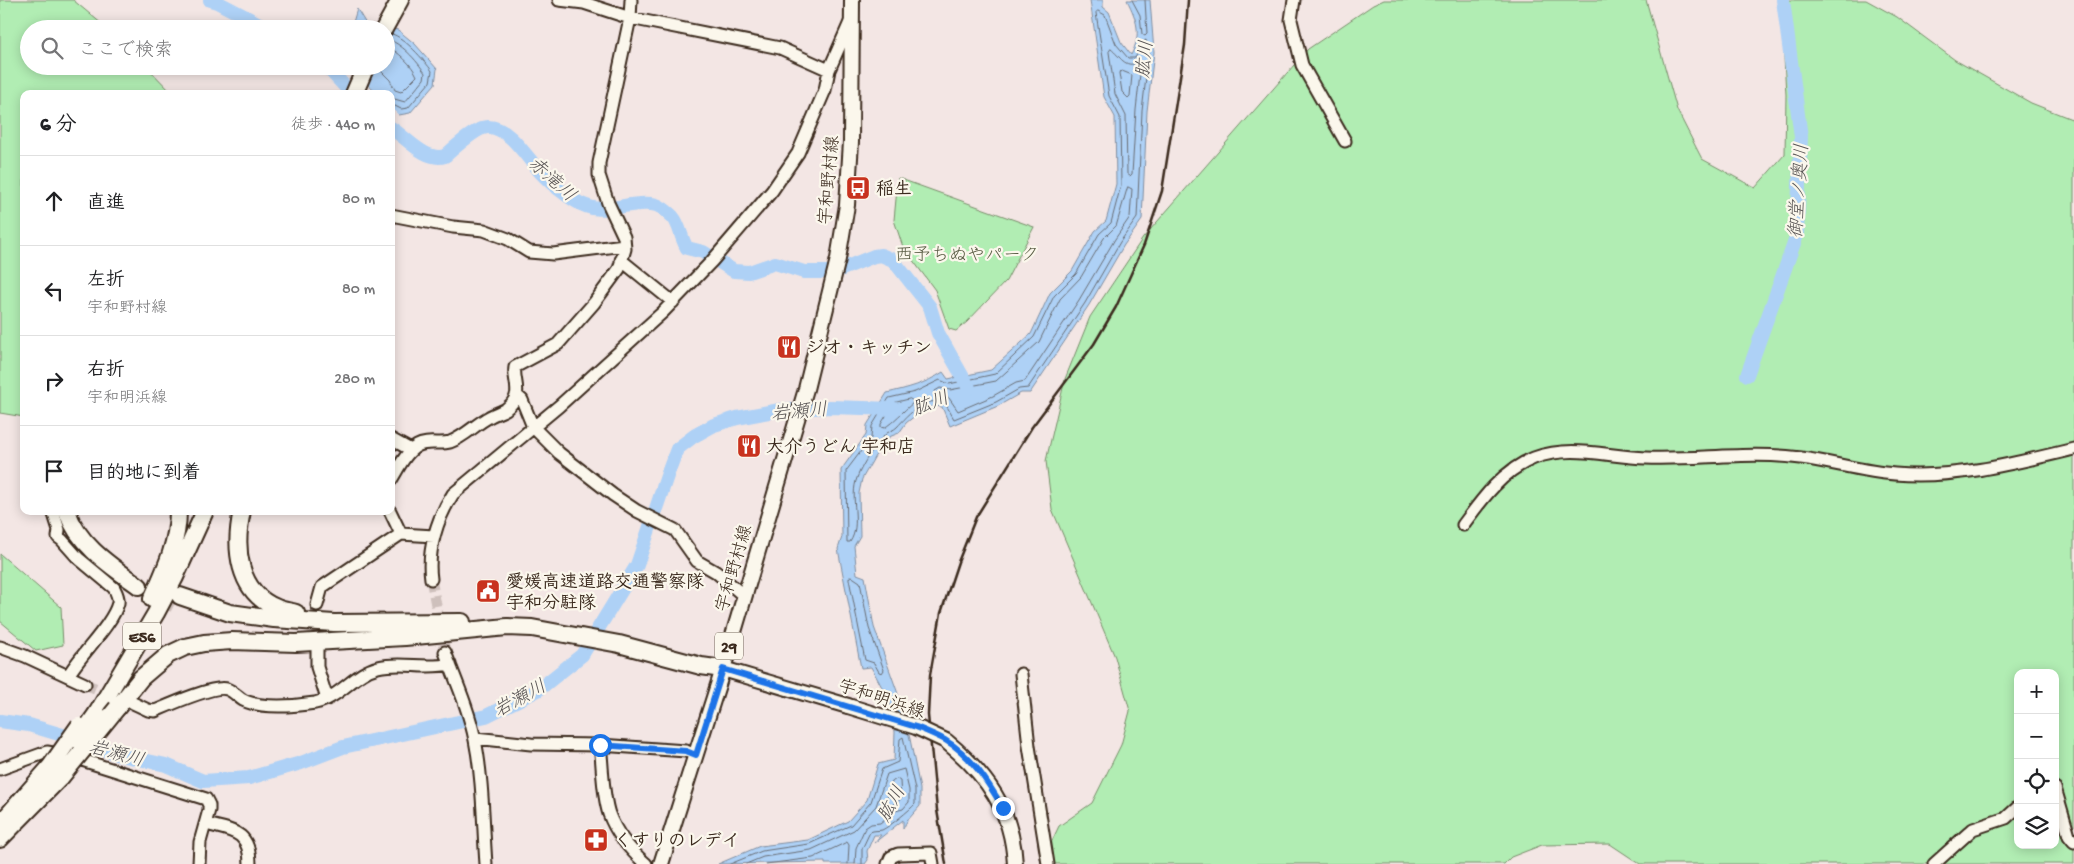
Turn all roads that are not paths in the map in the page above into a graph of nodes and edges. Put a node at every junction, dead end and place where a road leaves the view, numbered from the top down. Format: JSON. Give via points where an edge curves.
{"nodes":[{"id":1,"x":559,"y":0,"type":"edge"},
{"id":2,"x":631,"y":0,"type":"edge"},
{"id":3,"x":852,"y":0,"type":"edge"},
{"id":4,"x":1294,"y":0,"type":"edge"},
{"id":5,"x":396,"y":6,"type":"edge"},
{"id":6,"x":852,"y":17,"type":"junction"},
{"id":7,"x":630,"y":18,"type":"junction"},
{"id":8,"x":389,"y":20,"type":"edge"},
{"id":9,"x":829,"y":70,"type":"junction"},
{"id":10,"x":362,"y":75,"type":"edge"},
{"id":11,"x":356,"y":90,"type":"edge"},
{"id":12,"x":1346,"y":141,"type":"dead end"},
{"id":13,"x":395,"y":216,"type":"edge"},
{"id":14,"x":624,"y":245,"type":"junction"},
{"id":15,"x":621,"y":260,"type":"junction"},
{"id":16,"x":673,"y":302,"type":"junction"},
{"id":17,"x":516,"y":395,"type":"junction"},
{"id":18,"x":532,"y":427,"type":"junction"},
{"id":19,"x":395,"y":441,"type":"edge"},
{"id":20,"x":411,"y":450,"type":"junction"},
{"id":21,"x":2074,"y":450,"type":"edge"},
{"id":22,"x":395,"y":474,"type":"edge"},
{"id":23,"x":54,"y":515,"type":"edge"},
{"id":24,"x":69,"y":515,"type":"edge"},
{"id":25,"x":80,"y":515,"type":"edge"},
{"id":26,"x":178,"y":515,"type":"edge"},
{"id":27,"x":203,"y":515,"type":"edge"},
{"id":28,"x":242,"y":515,"type":"edge"},
{"id":29,"x":392,"y":515,"type":"edge"},
{"id":30,"x":1463,"y":525,"type":"dead end"},
{"id":31,"x":401,"y":534,"type":"junction"},
{"id":32,"x":434,"y":536,"type":"junction"},
{"id":33,"x":431,"y":580,"type":"tunnel mouth"},
{"id":34,"x":744,"y":596,"type":"junction"},
{"id":35,"x":317,"y":605,"type":"tunnel mouth"},
{"id":36,"x":409,"y":621,"type":"junction"},
{"id":37,"x":544,"y":627,"type":"junction"},
{"id":38,"x":463,"y":630,"type":"junction"},
{"id":39,"x":0,"y":648,"type":"edge"},
{"id":40,"x":317,"y":650,"type":"tunnel mouth"},
{"id":41,"x":445,"y":652,"type":"tunnel mouth"},
{"id":42,"x":450,"y":664,"type":"junction"},
{"id":43,"x":723,"y":669,"type":"junction"},
{"id":44,"x":1021,"y":674,"type":"dead end"},
{"id":45,"x":68,"y":676,"type":"junction"},
{"id":46,"x":117,"y":676,"type":"junction"},
{"id":47,"x":85,"y":684,"type":"tunnel mouth"},
{"id":48,"x":327,"y":699,"type":"junction"},
{"id":49,"x":133,"y":703,"type":"dead end"},
{"id":50,"x":473,"y":735,"type":"junction"},
{"id":51,"x":600,"y":745,"type":"junction"},
{"id":52,"x":696,"y":755,"type":"junction"},
{"id":53,"x":0,"y":769,"type":"edge"},
{"id":54,"x":55,"y":772,"type":"junction"},
{"id":55,"x":2059,"y":802,"type":"edge"},
{"id":56,"x":2014,"y":811,"type":"edge"},
{"id":57,"x":0,"y":824,"type":"edge"},
{"id":58,"x":206,"y":824,"type":"junction"},
{"id":59,"x":0,"y":838,"type":"edge"},
{"id":60,"x":2074,"y":842,"type":"edge"},
{"id":61,"x":199,"y":864,"type":"edge"},
{"id":62,"x":250,"y":864,"type":"edge"},
{"id":63,"x":486,"y":864,"type":"edge"},
{"id":64,"x":646,"y":864,"type":"edge"},
{"id":65,"x":661,"y":864,"type":"edge"},
{"id":66,"x":888,"y":864,"type":"edge"},
{"id":67,"x":933,"y":864,"type":"edge"},
{"id":68,"x":1015,"y":864,"type":"edge"},
{"id":69,"x":1048,"y":864,"type":"edge"},
{"id":70,"x":1934,"y":864,"type":"edge"}],
"edges":[{"from":1,"to":7,"type":"street","via":[[584,3]]},
{"from":2,"to":7,"type":"street"},
{"from":3,"to":6,"type":"main road","name":"宇和野村線","number":"29"},
{"from":4,"to":12,"type":"street","via":[[1291,20],[1302,66]]},
{"from":5,"to":8,"type":"highway"},
{"from":6,"to":9,"type":"street"},
{"from":6,"to":34,"type":"main road","name":"宇和野村線","number":"29","via":[[851,142],[847,205],[838,259],[806,388]]},
{"from":7,"to":9,"type":"street","via":[[780,48]]},
{"from":7,"to":14,"type":"street","via":[[599,163],[599,175],[610,208],[621,226]]},
{"from":9,"to":16,"type":"street","via":[[825,90],[798,153],[772,191]]},
{"from":10,"to":11,"type":"highway"},
{"from":13,"to":14,"type":"street","via":[[484,230],[529,252],[553,254]]},
{"from":14,"to":15,"type":"street"},
{"from":15,"to":16,"type":"street"},
{"from":15,"to":17,"type":"street","via":[[619,269],[603,291],[558,344],[515,367]]},
{"from":16,"to":18,"type":"street"},
{"from":17,"to":18,"type":"street","via":[[522,400]]},
{"from":17,"to":20,"type":"street","via":[[506,409],[452,441],[428,443]]},
{"from":18,"to":32,"type":"street","via":[[453,494],[446,503]]},
{"from":18,"to":34,"type":"street","via":[[559,454],[613,495],[675,530],[697,561],[716,572]]},
{"from":19,"to":20,"type":"street"},
{"from":20,"to":22,"type":"street"},
{"from":21,"to":30,"type":"street","via":[[1960,472],[1930,474],[1856,470],[1802,458],[1757,455],[1689,459],[1644,458],[1581,450],[1557,452],[1517,467],[1500,481]]},
{"from":23,"to":45,"type":"street","via":[[58,537],[114,588],[118,602]]},
{"from":24,"to":25,"type":"highway","via":[[91,549],[110,566],[140,582],[94,538]]},
{"from":26,"to":46,"type":"highway","via":[[171,557]]},
{"from":27,"to":46,"type":"highway","number":"E56","via":[[156,613]]},
{"from":28,"to":36,"type":"highway","via":[[238,551],[243,576],[257,596],[277,608],[310,616]]},
{"from":29,"to":31,"type":"street"},
{"from":31,"to":32,"type":"street"},
{"from":31,"to":35,"type":"street","via":[[322,587]]},
{"from":32,"to":33,"type":"street","via":[[430,556]]},
{"from":34,"to":43,"type":"main road","name":"宇和野村線","number":"29"},
{"from":36,"to":37,"type":"highway","via":[[508,622]]},
{"from":36,"to":38,"type":"highway","via":[[334,623],[274,619],[230,613],[177,600],[194,612],[260,628],[351,632]]},
{"from":37,"to":38,"type":"highway"},
{"from":37,"to":43,"type":"highway","via":[[620,641],[701,666]]},
{"from":38,"to":54,"type":"highway","bridge":true,"via":[[386,638],[296,643],[232,641],[195,645],[168,655],[157,663]]},
{"from":39,"to":45,"type":"street"},
{"from":40,"to":48,"type":"street","via":[[317,667]]},
{"from":41,"to":42,"type":"street"},
{"from":42,"to":48,"type":"street","via":[[441,667],[376,667]]},
{"from":42,"to":50,"type":"street"},
{"from":43,"to":52,"type":"main road","name":"宇和野村線","number":"29"},
{"from":43,"to":68,"type":"main road","name":"宇和明浜線","bridge":true,"via":[[916,727],[946,741],[971,761],[998,800],[1010,831]]},
{"from":44,"to":69,"type":"street"},
{"from":45,"to":47,"type":"street"},
{"from":46,"to":54,"type":"highway","number":"E56","bridge":true},
{"from":48,"to":49,"type":"street","via":[[316,703],[258,705],[228,689],[216,689],[155,711]]},
{"from":50,"to":51,"type":"street","via":[[531,744]]},
{"from":50,"to":63,"type":"street","via":[[479,765]]},
{"from":51,"to":52,"type":"street","via":[[686,751]]},
{"from":51,"to":64,"type":"street","via":[[609,814],[635,854]]},
{"from":52,"to":65,"type":"main road","name":"宇和野村線","number":"29"},
{"from":53,"to":58,"type":"street","via":[[46,752],[66,755],[206,800],[209,810]]},
{"from":54,"to":57,"type":"highway","number":"E56"},
{"from":54,"to":59,"type":"highway"},
{"from":55,"to":60,"type":"street","via":[[2069,836]]},
{"from":56,"to":70,"type":"street","via":[[2006,818],[1974,829]]},
{"from":58,"to":61,"type":"street","via":[[200,842]]},
{"from":58,"to":62,"type":"street","via":[[232,831],[243,838],[249,846]]},
{"from":66,"to":67,"type":"street","via":[[890,857],[915,853],[932,853]]}]}
